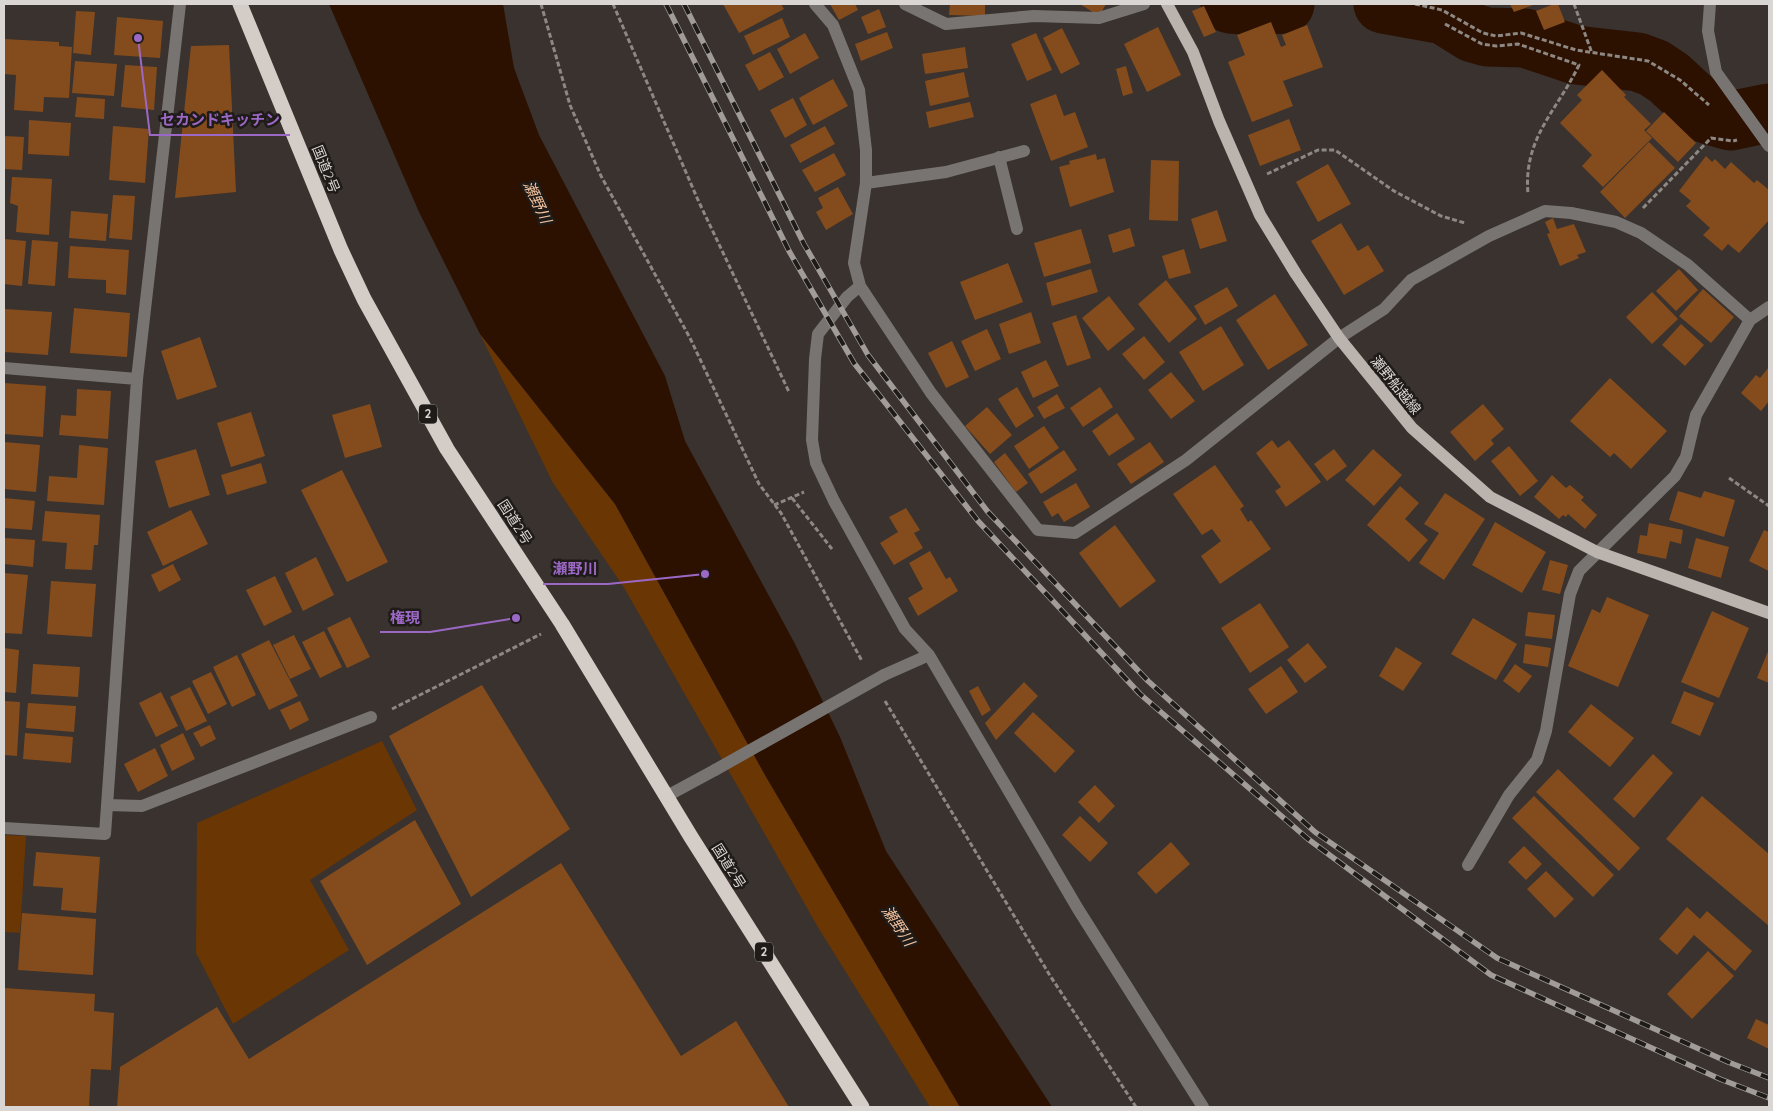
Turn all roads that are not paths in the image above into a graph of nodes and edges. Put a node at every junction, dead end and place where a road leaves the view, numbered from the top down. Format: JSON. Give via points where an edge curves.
{"nodes":[{"id":1,"x":180,"y":4,"type":"edge"},
{"id":2,"x":240,"y":4,"type":"edge"},
{"id":3,"x":815,"y":4,"type":"edge"},
{"id":4,"x":905,"y":4,"type":"edge"},
{"id":5,"x":1144,"y":4,"type":"edge"},
{"id":6,"x":1168,"y":4,"type":"edge"},
{"id":7,"x":1710,"y":4,"type":"edge"},
{"id":8,"x":1769,"y":146,"type":"edge"},
{"id":9,"x":1024,"y":150,"type":"dead end"},
{"id":10,"x":999,"y":157,"type":"junction"},
{"id":11,"x":866,"y":183,"type":"junction"},
{"id":12,"x":1017,"y":229,"type":"dead end"},
{"id":13,"x":860,"y":286,"type":"junction"},
{"id":14,"x":1769,"y":307,"type":"edge"},
{"id":15,"x":1750,"y":320,"type":"junction"},
{"id":16,"x":1338,"y":338,"type":"junction"},
{"id":17,"x":4,"y":368,"type":"edge"},
{"id":18,"x":137,"y":378,"type":"junction"},
{"id":19,"x":1597,"y":552,"type":"junction"},
{"id":20,"x":1769,"y":613,"type":"edge"},
{"id":21,"x":929,"y":655,"type":"junction"},
{"id":22,"x":371,"y":717,"type":"road end"},
{"id":23,"x":667,"y":796,"type":"junction"},
{"id":24,"x":107,"y":805,"type":"junction"},
{"id":25,"x":4,"y":828,"type":"edge"},
{"id":26,"x":1468,"y":866,"type":"dead end"},
{"id":27,"x":862,"y":1107,"type":"edge"},
{"id":28,"x":1203,"y":1107,"type":"edge"}],
"edges":[{"from":1,"to":18,"type":"street"},
{"from":2,"to":23,"type":"highway","name":"国道2号","number":"2","via":[[341,250],[364,298],[447,449],[562,624]]},
{"from":3,"to":11,"type":"street","via":[[833,25],[859,90],[865,125]]},
{"from":4,"to":5,"type":"street","via":[[946,24],[1034,16],[1099,18]]},
{"from":6,"to":16,"type":"main road","name":"瀬野船越線","via":[[1193,52],[1219,121],[1265,224]]},
{"from":7,"to":8,"type":"street","via":[[1708,31],[1716,72]]},
{"from":9,"to":10,"type":"street"},
{"from":10,"to":11,"type":"street","via":[[946,172]]},
{"from":10,"to":12,"type":"street"},
{"from":11,"to":13,"type":"street","via":[[854,262]]},
{"from":13,"to":16,"type":"street","via":[[931,393],[1038,530],[1075,533],[1186,460]]},
{"from":13,"to":21,"type":"street","via":[[847,297],[818,334],[812,440],[816,463],[905,629]]},
{"from":14,"to":15,"type":"street"},
{"from":15,"to":16,"type":"street","via":[[1688,265],[1641,233],[1626,226],[1571,213],[1545,211],[1496,232],[1411,280],[1384,309]]},
{"from":15,"to":19,"type":"street","via":[[1696,414],[1686,457],[1675,476]]},
{"from":16,"to":19,"type":"main road","name":"瀬野船越線","via":[[1412,428],[1490,497]]},
{"from":17,"to":18,"type":"street"},
{"from":18,"to":24,"type":"street"},
{"from":19,"to":20,"type":"main road","name":"瀬野船越線"},
{"from":19,"to":26,"type":"street","via":[[1579,571],[1570,594],[1546,731],[1537,760],[1509,795]]},
{"from":21,"to":23,"type":"street","bridge":true,"via":[[884,675]]},
{"from":21,"to":28,"type":"street","via":[[1078,909]]},
{"from":22,"to":24,"type":"street","via":[[142,806]]},
{"from":23,"to":27,"type":"highway","name":"国道2号","number":"2"},
{"from":24,"to":25,"type":"street","via":[[105,834]]}]}
